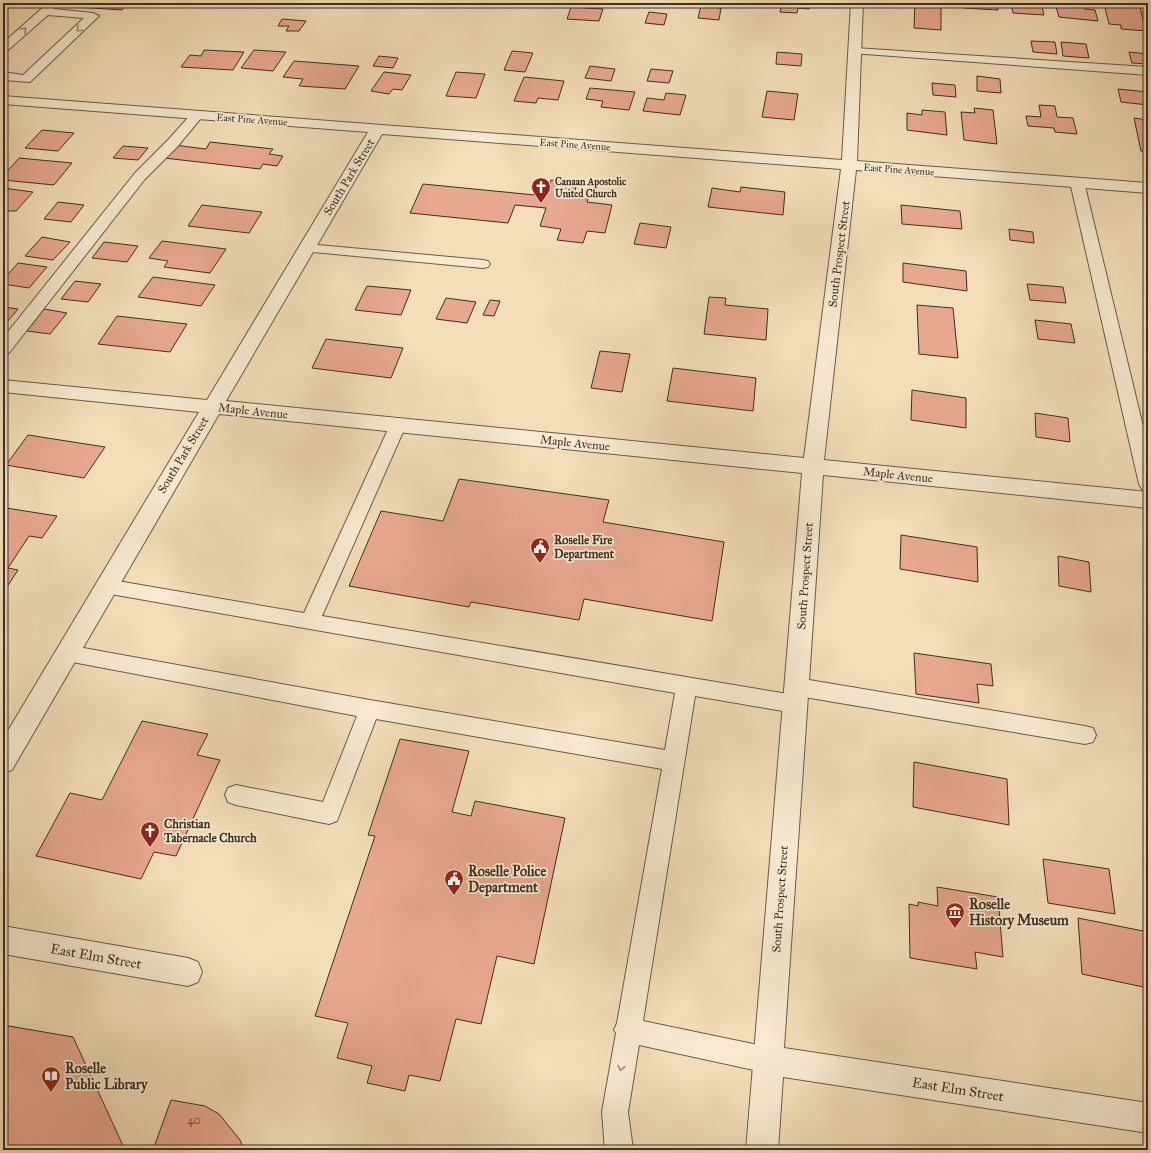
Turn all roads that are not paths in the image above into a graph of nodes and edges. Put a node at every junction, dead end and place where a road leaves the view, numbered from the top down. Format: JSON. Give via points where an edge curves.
{"nodes":[{"id":1,"x":857,"y":3,"type":"edge"},
{"id":2,"x":49,"y":7,"type":"edge"},
{"id":3,"x":3,"y":49,"type":"edge"},
{"id":4,"x":855,"y":51,"type":"junction"},
{"id":5,"x":1148,"y":71,"type":"edge"},
{"id":6,"x":3,"y":76,"type":"edge"},
{"id":7,"x":3,"y":101,"type":"edge"},
{"id":8,"x":197,"y":115,"type":"junction"},
{"id":9,"x":377,"y":129,"type":"junction"},
{"id":10,"x":849,"y":165,"type":"junction"},
{"id":11,"x":1077,"y":182,"type":"junction"},
{"id":12,"x":1148,"y":188,"type":"edge"},
{"id":13,"x":307,"y":248,"type":"junction"},
{"id":14,"x":484,"y":264,"type":"dead end"},
{"id":15,"x":3,"y":349,"type":"edge"},
{"id":16,"x":3,"y":386,"type":"edge"},
{"id":17,"x":212,"y":407,"type":"junction"},
{"id":18,"x":398,"y":426,"type":"junction"},
{"id":19,"x":813,"y":467,"type":"junction"},
{"id":20,"x":1148,"y":484,"type":"edge"},
{"id":21,"x":1148,"y":500,"type":"edge"},
{"id":22,"x":106,"y":587,"type":"junction"},
{"id":23,"x":310,"y":621,"type":"junction"},
{"id":24,"x":67,"y":653,"type":"junction"},
{"id":25,"x":687,"y":685,"type":"junction"},
{"id":26,"x":796,"y":696,"type":"junction"},
{"id":27,"x":370,"y":709,"type":"junction"},
{"id":28,"x":1085,"y":735,"type":"dead end"},
{"id":29,"x":674,"y":761,"type":"junction"},
{"id":30,"x":3,"y":762,"type":"edge"},
{"id":31,"x":236,"y":795,"type":"dead end"},
{"id":32,"x":3,"y":940,"type":"edge"},
{"id":33,"x":188,"y":972,"type":"dead end"},
{"id":34,"x":627,"y":1030,"type":"junction"},
{"id":35,"x":768,"y":1060,"type":"junction"},
{"id":36,"x":1148,"y":1118,"type":"edge"},
{"id":37,"x":619,"y":1150,"type":"edge"},
{"id":38,"x":762,"y":1150,"type":"edge"}],
"edges":[{"from":1,"to":4,"type":"street","name":"South Prospect Street"},
{"from":3,"to":2,"type":"lane","one_way":true},
{"from":2,"to":6,"type":"lane","one_way":true,"via":[[93,16],[26,79]]},
{"from":4,"to":5,"type":"lane"},
{"from":4,"to":10,"type":"street","name":"South Prospect Street"},
{"from":7,"to":8,"type":"street","name":"East Pine Avenue"},
{"from":8,"to":9,"type":"street","name":"East Pine Avenue"},
{"from":8,"to":15,"type":"lane","via":[[140,176]]},
{"from":9,"to":10,"type":"street","name":"East Pine Avenue"},
{"from":9,"to":13,"type":"street","name":"South Park Street"},
{"from":10,"to":11,"type":"street","name":"East Pine Avenue"},
{"from":10,"to":19,"type":"street","name":"South Prospect Street"},
{"from":11,"to":12,"type":"street","name":"East Pine Avenue"},
{"from":11,"to":20,"type":"lane"},
{"from":13,"to":14,"type":"lane"},
{"from":13,"to":17,"type":"street","name":"South Park Street"},
{"from":16,"to":17,"type":"street","name":"Maple Avenue"},
{"from":17,"to":18,"type":"street","name":"Maple Avenue"},
{"from":17,"to":22,"type":"street","name":"South Park Street"},
{"from":18,"to":19,"type":"street","name":"Maple Avenue"},
{"from":18,"to":23,"type":"lane"},
{"from":19,"to":21,"type":"street","name":"Maple Avenue"},
{"from":19,"to":26,"type":"street","name":"South Prospect Street"},
{"from":22,"to":23,"type":"lane"},
{"from":22,"to":24,"type":"street","name":"South Park Street"},
{"from":23,"to":25,"type":"lane"},
{"from":24,"to":27,"type":"lane"},
{"from":24,"to":30,"type":"street","name":"South Park Street"},
{"from":25,"to":26,"type":"lane"},
{"from":25,"to":29,"type":"lane"},
{"from":26,"to":28,"type":"lane"},
{"from":26,"to":35,"type":"street","name":"South Prospect Street"},
{"from":27,"to":29,"type":"lane"},
{"from":27,"to":31,"type":"lane","via":[[329,814]]},
{"from":29,"to":34,"type":"lane"},
{"from":32,"to":33,"type":"street","name":"East Elm Street"},
{"from":34,"to":35,"type":"lane"},
{"from":34,"to":37,"type":"lane","one_way":true,"via":[[614,1112]]},
{"from":35,"to":36,"type":"street","name":"East Elm Street"},
{"from":35,"to":38,"type":"street","name":"South Prospect Street"}]}
